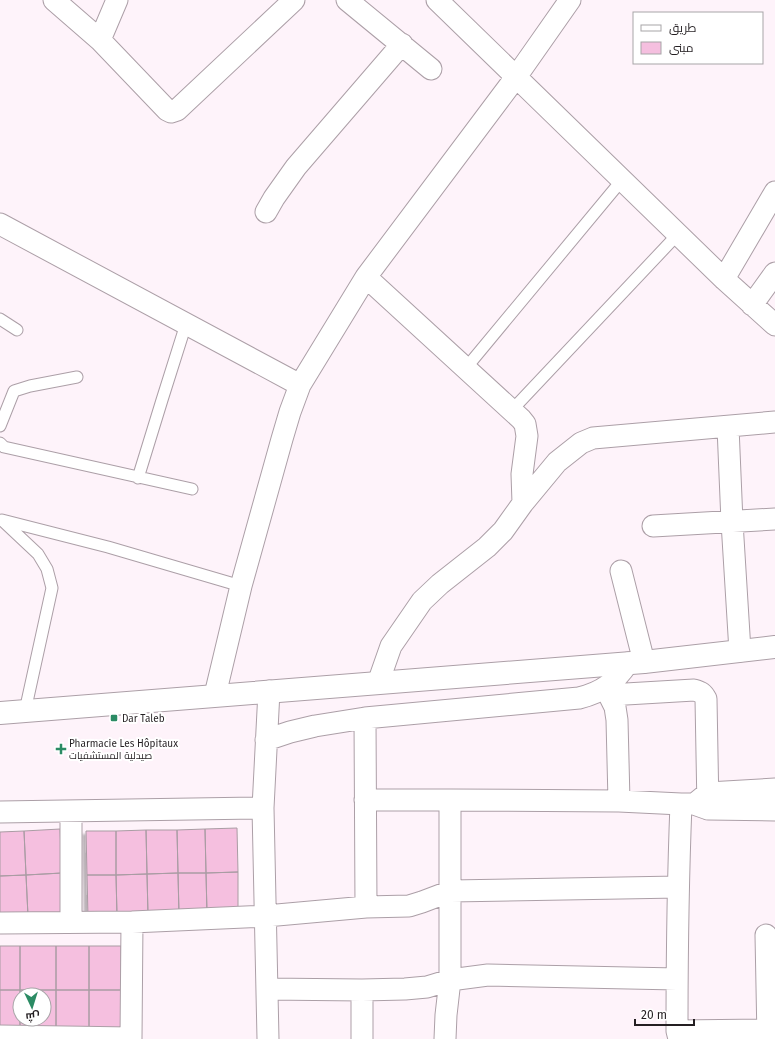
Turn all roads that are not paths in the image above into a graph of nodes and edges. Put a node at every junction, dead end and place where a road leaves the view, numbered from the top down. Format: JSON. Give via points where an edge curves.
{"nodes":[{"id":1,"x":54,"y":0,"type":"edge"},
{"id":2,"x":117,"y":0,"type":"edge"},
{"id":3,"x":294,"y":0,"type":"edge"},
{"id":4,"x":347,"y":0,"type":"edge"},
{"id":5,"x":437,"y":0,"type":"edge"},
{"id":6,"x":570,"y":0,"type":"edge"},
{"id":7,"x":100,"y":40,"type":"junction"},
{"id":8,"x":402,"y":44,"type":"junction"},
{"id":9,"x":431,"y":69,"type":"dead end"},
{"id":10,"x":516,"y":76,"type":"junction"},
{"id":11,"x":622,"y":180,"type":"junction"},
{"id":12,"x":775,"y":192,"type":"edge"},
{"id":13,"x":266,"y":212,"type":"dead end"},
{"id":14,"x":0,"y":224,"type":"edge"},
{"id":15,"x":678,"y":234,"type":"junction"},
{"id":16,"x":775,"y":273,"type":"edge"},
{"id":17,"x":366,"y":277,"type":"junction"},
{"id":18,"x":724,"y":279,"type":"junction"},
{"id":19,"x":752,"y":305,"type":"junction"},
{"id":20,"x":0,"y":319,"type":"edge"},
{"id":21,"x":186,"y":324,"type":"junction"},
{"id":22,"x":775,"y":325,"type":"edge"},
{"id":23,"x":17,"y":330,"type":"dead end"},
{"id":24,"x":466,"y":368,"type":"junction"},
{"id":25,"x":77,"y":377,"type":"dead end"},
{"id":26,"x":300,"y":385,"type":"junction"},
{"id":27,"x":512,"y":410,"type":"junction"},
{"id":28,"x":775,"y":422,"type":"edge"},
{"id":29,"x":0,"y":426,"type":"edge"},
{"id":30,"x":728,"y":426,"type":"junction"},
{"id":31,"x":0,"y":443,"type":"edge"},
{"id":32,"x":138,"y":478,"type":"junction"},
{"id":33,"x":192,"y":490,"type":"dead end"},
{"id":34,"x":523,"y":503,"type":"junction"},
{"id":35,"x":1,"y":518,"type":"edge"},
{"id":36,"x":775,"y":519,"type":"edge"},
{"id":37,"x":732,"y":522,"type":"junction"},
{"id":38,"x":653,"y":526,"type":"dead end"},
{"id":39,"x":621,"y":571,"type":"dead end"},
{"id":40,"x":241,"y":586,"type":"junction"},
{"id":41,"x":775,"y":647,"type":"edge"},
{"id":42,"x":740,"y":651,"type":"junction"},
{"id":43,"x":636,"y":662,"type":"junction"},
{"id":44,"x":378,"y":683,"type":"junction"},
{"id":45,"x":269,"y":691,"type":"junction"},
{"id":46,"x":607,"y":692,"type":"junction"},
{"id":47,"x":215,"y":695,"type":"junction"},
{"id":48,"x":8,"y":711,"type":"edge"},
{"id":49,"x":365,"y":718,"type":"junction"},
{"id":50,"x":266,"y":740,"type":"junction"},
{"id":51,"x":775,"y":789,"type":"edge"},
{"id":52,"x":365,"y":800,"type":"junction"},
{"id":53,"x":450,"y":800,"type":"junction"},
{"id":54,"x":619,"y":801,"type":"junction"},
{"id":55,"x":698,"y":802,"type":"junction"},
{"id":56,"x":263,"y":808,"type":"junction"},
{"id":57,"x":775,"y":810,"type":"edge"},
{"id":58,"x":71,"y":811,"type":"junction"},
{"id":59,"x":0,"y":812,"type":"edge"},
{"id":60,"x":678,"y":886,"type":"junction"},
{"id":61,"x":451,"y":891,"type":"junction"},
{"id":62,"x":366,"y":907,"type":"junction"},
{"id":63,"x":266,"y":916,"type":"junction"},
{"id":64,"x":71,"y":922,"type":"junction"},
{"id":65,"x":132,"y":922,"type":"junction"},
{"id":66,"x":0,"y":923,"type":"edge"},
{"id":67,"x":766,"y":935,"type":"dead end"},
{"id":68,"x":677,"y":979,"type":"junction"},
{"id":69,"x":450,"y":980,"type":"junction"},
{"id":70,"x":267,"y":989,"type":"junction"},
{"id":71,"x":362,"y":990,"type":"junction"},
{"id":72,"x":770,"y":1033,"type":"edge"},
{"id":73,"x":678,"y":1035,"type":"edge"},
{"id":74,"x":0,"y":1036,"type":"edge"},
{"id":75,"x":131,"y":1038,"type":"edge"},
{"id":76,"x":268,"y":1039,"type":"edge"},
{"id":77,"x":362,"y":1039,"type":"edge"},
{"id":78,"x":445,"y":1039,"type":"edge"}],
"edges":[{"from":1,"to":7,"type":"street"},
{"from":2,"to":7,"type":"street"},
{"from":3,"to":7,"type":"street","via":[[177,110],[171,112]]},
{"from":4,"to":8,"type":"street"},
{"from":5,"to":10,"type":"street"},
{"from":6,"to":10,"type":"street"},
{"from":8,"to":9,"type":"street"},
{"from":8,"to":13,"type":"street","via":[[296,167]]},
{"from":10,"to":11,"type":"street"},
{"from":10,"to":17,"type":"street"},
{"from":11,"to":15,"type":"street"},
{"from":11,"to":24,"type":"lane"},
{"from":12,"to":18,"type":"street"},
{"from":14,"to":21,"type":"street"},
{"from":15,"to":18,"type":"street"},
{"from":15,"to":27,"type":"lane"},
{"from":16,"to":19,"type":"street"},
{"from":17,"to":24,"type":"street"},
{"from":17,"to":26,"type":"street"},
{"from":18,"to":19,"type":"street"},
{"from":19,"to":22,"type":"street"},
{"from":20,"to":23,"type":"lane"},
{"from":21,"to":26,"type":"street"},
{"from":21,"to":32,"type":"lane"},
{"from":24,"to":27,"type":"street"},
{"from":25,"to":29,"type":"lane","via":[[14,391]]},
{"from":26,"to":40,"type":"street","via":[[284,432]]},
{"from":27,"to":34,"type":"street","via":[[525,424],[527,436],[522,474]]},
{"from":28,"to":30,"type":"street"},
{"from":30,"to":34,"type":"street","via":[[593,438],[580,443],[557,462]]},
{"from":30,"to":37,"type":"street"},
{"from":31,"to":32,"type":"lane","via":[[4,447]]},
{"from":32,"to":33,"type":"lane"},
{"from":34,"to":44,"type":"street","via":[[503,531],[487,547],[440,584],[422,602],[391,646]]},
{"from":35,"to":40,"type":"lane","via":[[108,546]]},
{"from":35,"to":48,"type":"lane","via":[[38,554],[47,569],[52,588]]},
{"from":36,"to":37,"type":"street"},
{"from":37,"to":38,"type":"street"},
{"from":37,"to":42,"type":"street"},
{"from":39,"to":43,"type":"street"},
{"from":40,"to":47,"type":"street"},
{"from":41,"to":42,"type":"street"},
{"from":42,"to":43,"type":"street"},
{"from":43,"to":44,"type":"street"},
{"from":43,"to":46,"type":"street","via":[[613,681]]},
{"from":44,"to":45,"type":"street"},
{"from":45,"to":47,"type":"street"},
{"from":45,"to":50,"type":"street"},
{"from":46,"to":49,"type":"street","via":[[579,698]]},
{"from":46,"to":54,"type":"street","via":[[615,707],[617,720]]},
{"from":46,"to":55,"type":"street","via":[[694,690],[704,694],[706,699]]},
{"from":47,"to":48,"type":"street"},
{"from":49,"to":50,"type":"street","via":[[315,726]]},
{"from":49,"to":52,"type":"street"},
{"from":50,"to":56,"type":"street"},
{"from":51,"to":55,"type":"street"},
{"from":52,"to":53,"type":"street"},
{"from":52,"to":62,"type":"street"},
{"from":53,"to":54,"type":"street"},
{"from":53,"to":61,"type":"street"},
{"from":54,"to":55,"type":"street"},
{"from":55,"to":57,"type":"street"},
{"from":55,"to":60,"type":"street"},
{"from":56,"to":58,"type":"street"},
{"from":56,"to":63,"type":"street"},
{"from":58,"to":59,"type":"street"},
{"from":58,"to":64,"type":"street"},
{"from":60,"to":61,"type":"street"},
{"from":60,"to":68,"type":"street"},
{"from":61,"to":62,"type":"street","via":[[409,906]]},
{"from":61,"to":69,"type":"street"},
{"from":62,"to":63,"type":"street"},
{"from":63,"to":65,"type":"street"},
{"from":63,"to":70,"type":"street"},
{"from":64,"to":65,"type":"street"},
{"from":64,"to":66,"type":"street"},
{"from":65,"to":75,"type":"street"},
{"from":67,"to":72,"type":"street"},
{"from":68,"to":69,"type":"street","via":[[488,975]]},
{"from":68,"to":73,"type":"street"},
{"from":69,"to":71,"type":"street","via":[[427,987]]},
{"from":69,"to":78,"type":"street"},
{"from":70,"to":71,"type":"street"},
{"from":70,"to":76,"type":"street"},
{"from":71,"to":77,"type":"street"},
{"from":72,"to":73,"type":"street"},
{"from":74,"to":75,"type":"street"}]}
